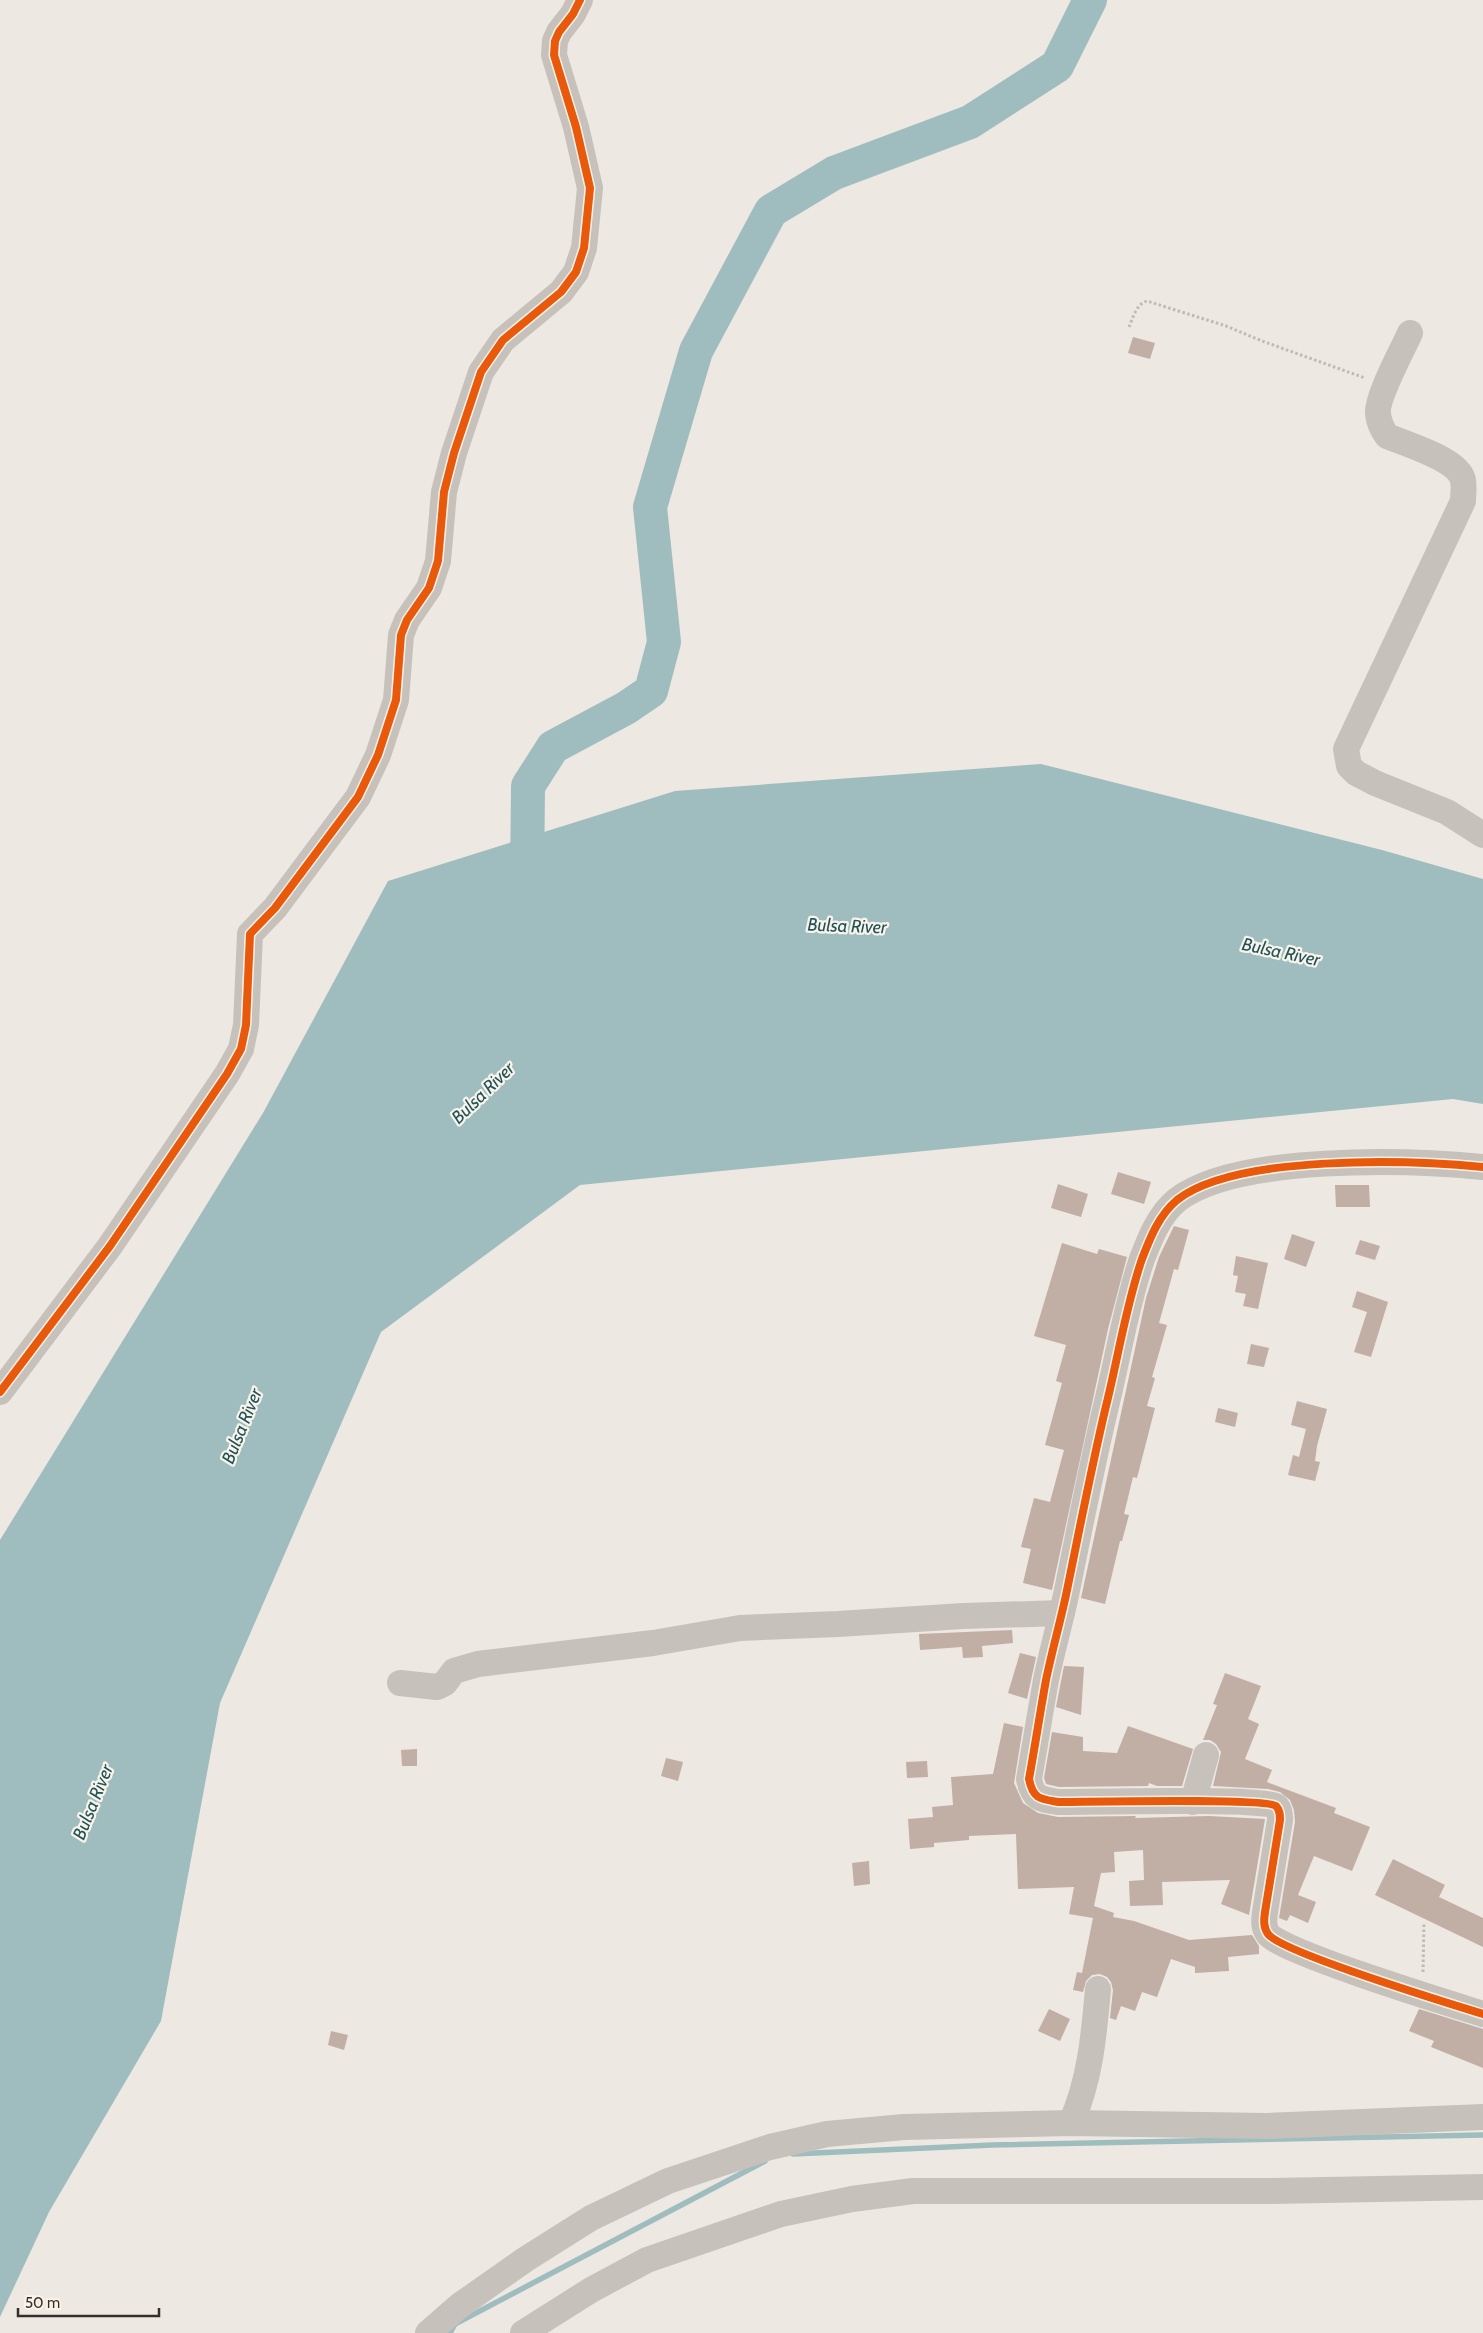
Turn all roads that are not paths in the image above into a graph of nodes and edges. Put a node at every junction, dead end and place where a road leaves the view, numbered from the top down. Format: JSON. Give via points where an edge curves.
{"nodes":[{"id":1,"x":580,"y":0,"type":"edge"},
{"id":2,"x":1410,"y":333,"type":"dead end"},
{"id":3,"x":1483,"y":834,"type":"edge"},
{"id":4,"x":1483,"y":1167,"type":"edge"},
{"id":5,"x":0,"y":1392,"type":"edge"},
{"id":6,"x":1062,"y":1613,"type":"junction"},
{"id":7,"x":400,"y":1683,"type":"dead end"},
{"id":8,"x":1206,"y":1755,"type":"dead end"},
{"id":9,"x":1192,"y":1802,"type":"junction"},
{"id":10,"x":1098,"y":1989,"type":"dead end"},
{"id":11,"x":1483,"y":2014,"type":"edge"},
{"id":12,"x":1483,"y":2117,"type":"edge"},
{"id":13,"x":1071,"y":2123,"type":"junction"},
{"id":14,"x":1483,"y":2187,"type":"edge"},
{"id":15,"x":428,"y":2333,"type":"edge"},
{"id":16,"x":523,"y":2333,"type":"edge"}],
"edges":[{"from":1,"to":5,"type":"street","via":[[559,32],[554,55],[590,188],[584,248],[576,272],[561,292],[503,340],[482,372],[444,492],[438,562],[429,588],[407,620],[401,635],[396,700],[378,755],[358,796],[275,908],[250,934],[246,1025],[241,1049],[228,1074],[110,1246]]},
{"from":2,"to":3,"type":"street","via":[[1378,412],[1382,429],[1387,436],[1455,467],[1464,484],[1463,501],[1346,749],[1349,766],[1356,773],[1447,812]]},
{"from":4,"to":6,"type":"street","via":[[1361,1162],[1260,1171],[1208,1183],[1177,1200],[1162,1215],[1142,1260],[1133,1292]]},
{"from":6,"to":7,"type":"street","via":[[740,1628],[653,1643],[478,1664],[454,1671],[446,1683],[437,1687]]},
{"from":6,"to":9,"type":"street","via":[[1030,1770],[1031,1791],[1040,1799],[1058,1802]]},
{"from":8,"to":9,"type":"street"},
{"from":9,"to":11,"type":"street","via":[[1270,1804],[1280,1811],[1265,1912],[1264,1926],[1268,1934],[1282,1944]]},
{"from":10,"to":13,"type":"street","via":[[1088,2074]]},
{"from":12,"to":13,"type":"street","via":[[1267,2126]]},
{"from":13,"to":15,"type":"street","via":[[904,2127],[827,2134],[770,2147],[668,2181],[591,2218],[459,2306]]},
{"from":14,"to":16,"type":"street","via":[[1272,2191],[913,2191],[852,2199],[781,2214],[647,2260],[591,2290]]}]}
